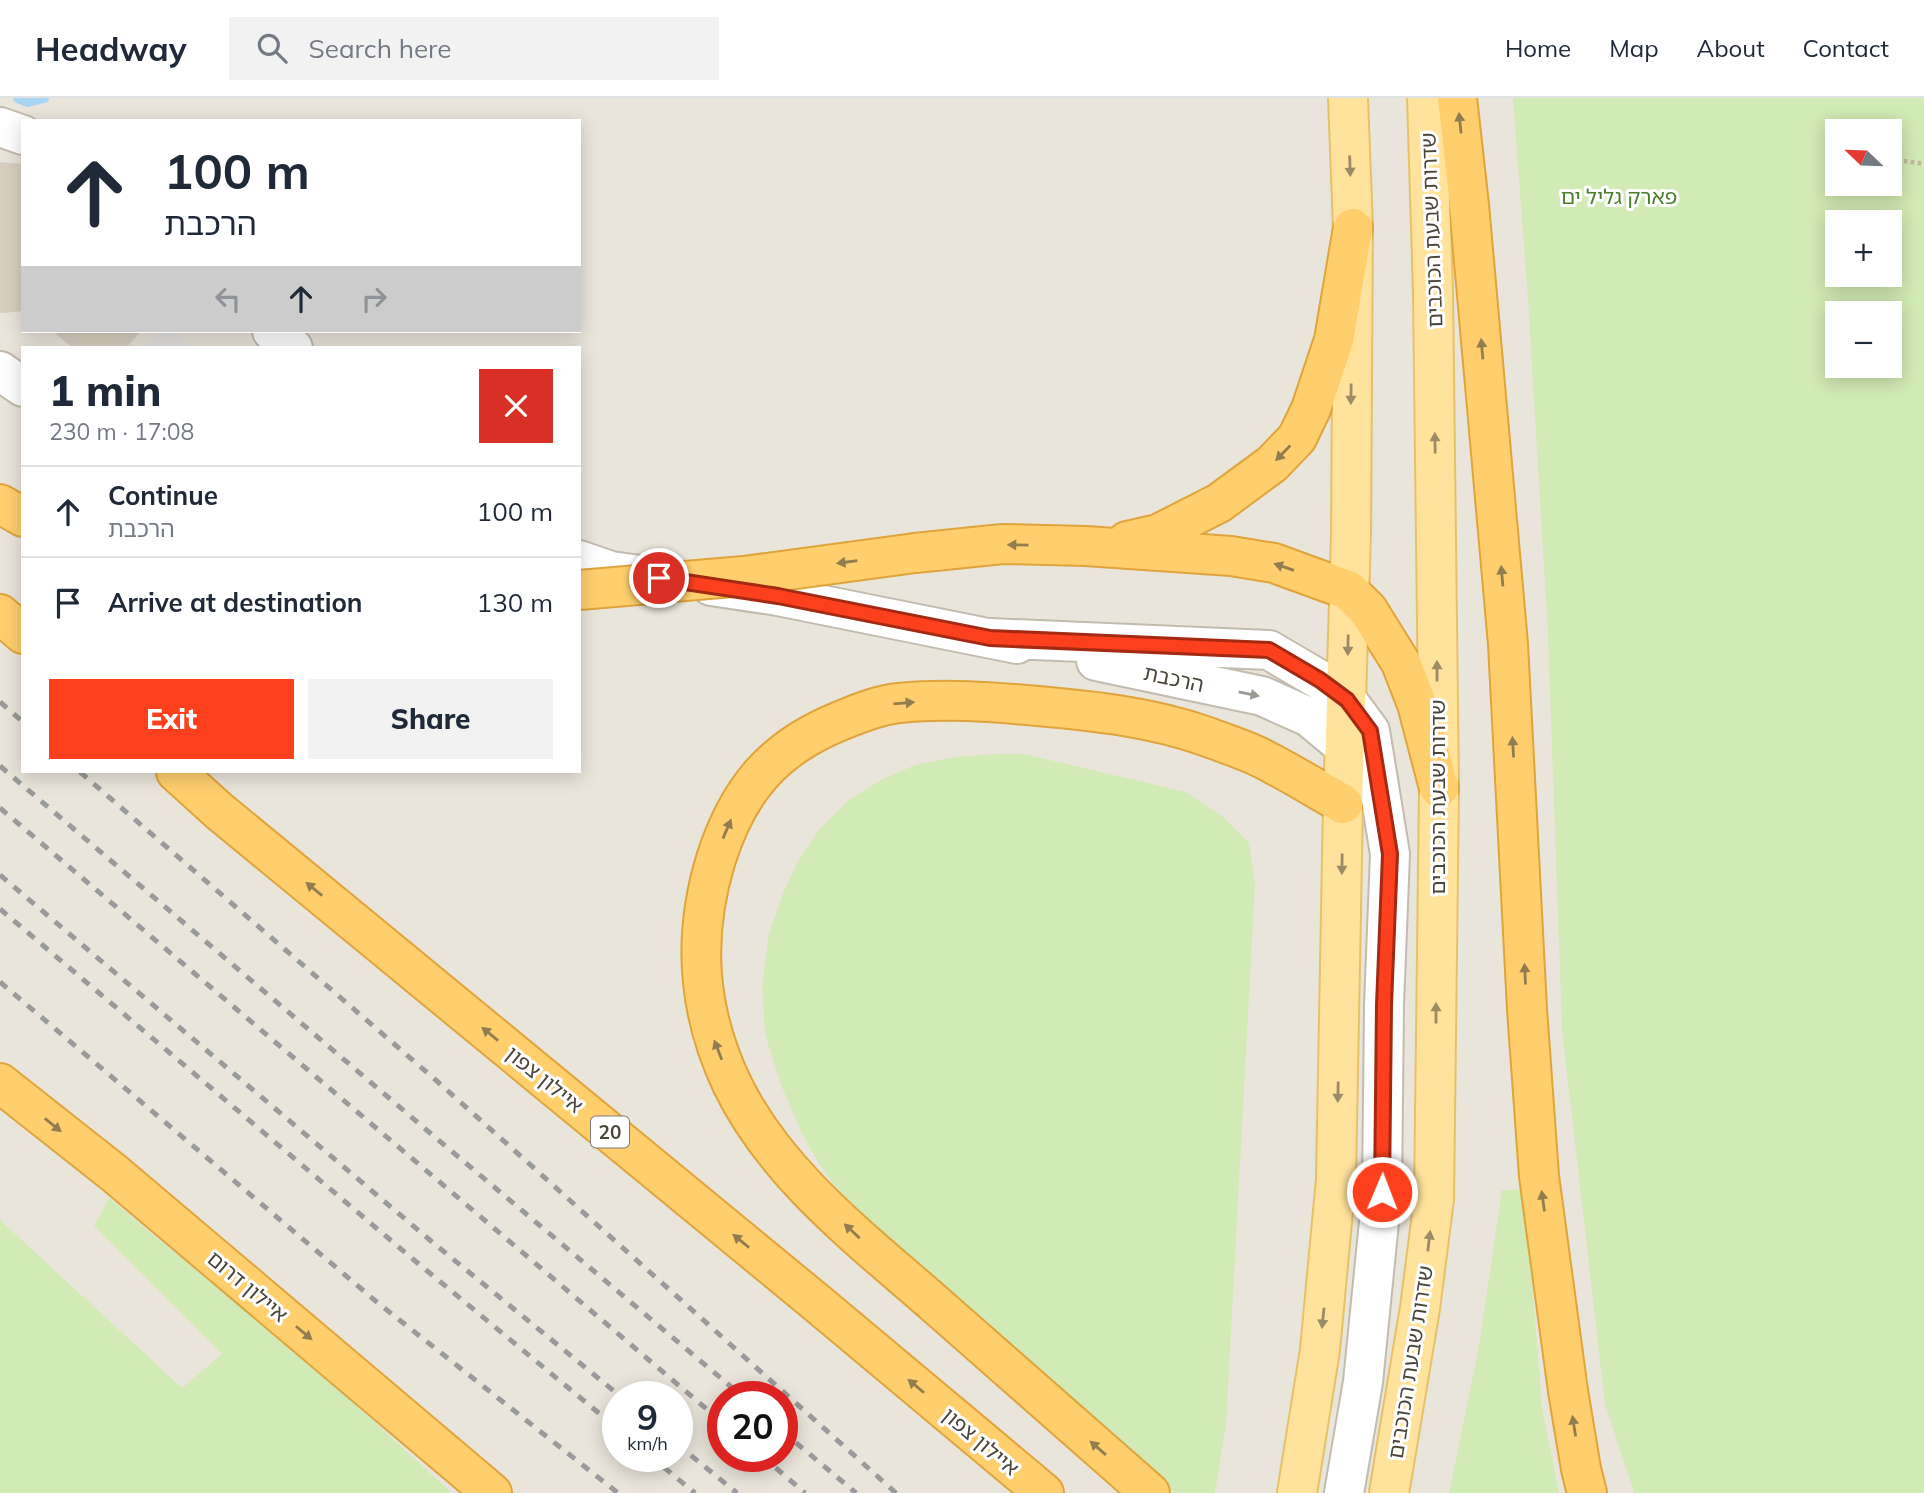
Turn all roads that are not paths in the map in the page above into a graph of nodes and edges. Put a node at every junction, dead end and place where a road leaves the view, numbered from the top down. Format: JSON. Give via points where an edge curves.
{"nodes":[{"id":1,"x":1348,"y":98,"type":"edge"},
{"id":2,"x":1427,"y":98,"type":"edge"},
{"id":3,"x":1457,"y":98,"type":"edge"},
{"id":4,"x":0,"y":127,"type":"edge"},
{"id":5,"x":21,"y":134,"type":"edge"},
{"id":6,"x":1353,"y":228,"type":"junction"},
{"id":7,"x":274,"y":333,"type":"edge"},
{"id":8,"x":291,"y":346,"type":"edge"},
{"id":9,"x":0,"y":372,"type":"edge"},
{"id":10,"x":21,"y":386,"type":"edge"},
{"id":11,"x":0,"y":504,"type":"edge"},
{"id":12,"x":21,"y":515,"type":"edge"},
{"id":13,"x":1086,"y":546,"type":"junction"},
{"id":14,"x":581,"y":560,"type":"edge"},
{"id":15,"x":581,"y":590,"type":"edge"},
{"id":16,"x":1348,"y":590,"type":"junction"},
{"id":17,"x":0,"y":614,"type":"edge"},
{"id":18,"x":21,"y":632,"type":"edge"},
{"id":19,"x":990,"y":638,"type":"junction"},
{"id":20,"x":1347,"y":700,"type":"junction"},
{"id":21,"x":1345,"y":747,"type":"junction"},
{"id":22,"x":177,"y":773,"type":"edge"},
{"id":23,"x":1438,"y":788,"type":"junction"},
{"id":24,"x":1343,"y":804,"type":"junction"},
{"id":25,"x":1390,"y":854,"type":"junction"},
{"id":26,"x":0,"y":1083,"type":"edge"},
{"id":27,"x":492,"y":1493,"type":"edge"},
{"id":28,"x":1044,"y":1493,"type":"edge"},
{"id":29,"x":1150,"y":1493,"type":"edge"},
{"id":30,"x":1297,"y":1493,"type":"edge"},
{"id":31,"x":1344,"y":1493,"type":"edge"},
{"id":32,"x":1389,"y":1493,"type":"edge"},
{"id":33,"x":1587,"y":1493,"type":"edge"}],
"edges":[{"from":1,"to":6,"type":"main road","one_way":true},
{"from":23,"to":2,"type":"main road","name":"שדרות שבעת הכוכבים","one_way":true},
{"from":33,"to":3,"type":"highway","one_way":true,"via":[[1568,1391],[1539,1176],[1508,644]]},
{"from":4,"to":5,"type":"lane"},
{"from":6,"to":13,"type":"highway","one_way":true,"via":[[1334,340],[1297,438],[1272,464],[1195,516],[1158,534]]},
{"from":6,"to":16,"type":"main road","one_way":true},
{"from":7,"to":8,"type":"lane"},
{"from":9,"to":10,"type":"lane"},
{"from":11,"to":12,"type":"highway"},
{"from":13,"to":15,"type":"highway","one_way":true,"bridge":true,"via":[[1003,544],[744,576]]},
{"from":16,"to":13,"type":"highway","one_way":true,"via":[[1274,564],[1231,556]]},
{"from":14,"to":19,"type":"lane","name":"הרכבת","via":[[611,571],[778,596]]},
{"from":16,"to":20,"type":"main road","one_way":true},
{"from":16,"to":23,"type":"highway","via":[[1368,610],[1401,663],[1418,704]]},
{"from":17,"to":18,"type":"highway"},
{"from":19,"to":20,"type":"lane","name":"הרכבת","via":[[1269,650]]},
{"from":19,"to":21,"type":"lane","name":"הרכבת","one_way":true,"via":[[1262,696],[1309,717]]},
{"from":20,"to":21,"type":"main road"},
{"from":20,"to":25,"type":"lane","name":"שדרות שבעת הכוכבים","via":[[1370,731]]},
{"from":21,"to":24,"type":"main road"},
{"from":21,"to":25,"type":"lane","name":"שדרות שבעת הכוכבים","via":[[1375,792]]},
{"from":28,"to":22,"type":"highway","name":"איילון צפון","number":"20","one_way":true},
{"from":32,"to":23,"type":"main road","name":"שדרות שבעת הכוכבים","one_way":true,"via":[[1434,1199]]},
{"from":29,"to":24,"type":"highway","one_way":true,"via":[[855,1234],[785,1164],[754,1122],[734,1087],[708,1021],[701,977],[701,926],[709,883],[736,808],[759,775],[786,750],[821,729],[897,703],[1022,704],[1151,722],[1255,756]]},
{"from":24,"to":30,"type":"main road","one_way":true,"via":[[1336,1180],[1320,1350]]},
{"from":25,"to":31,"type":"lane","name":"שדרות שבעת הכוכבים","via":[[1382,1192],[1363,1382]]},
{"from":26,"to":27,"type":"highway","name":"איילון דרום","one_way":true}]}
